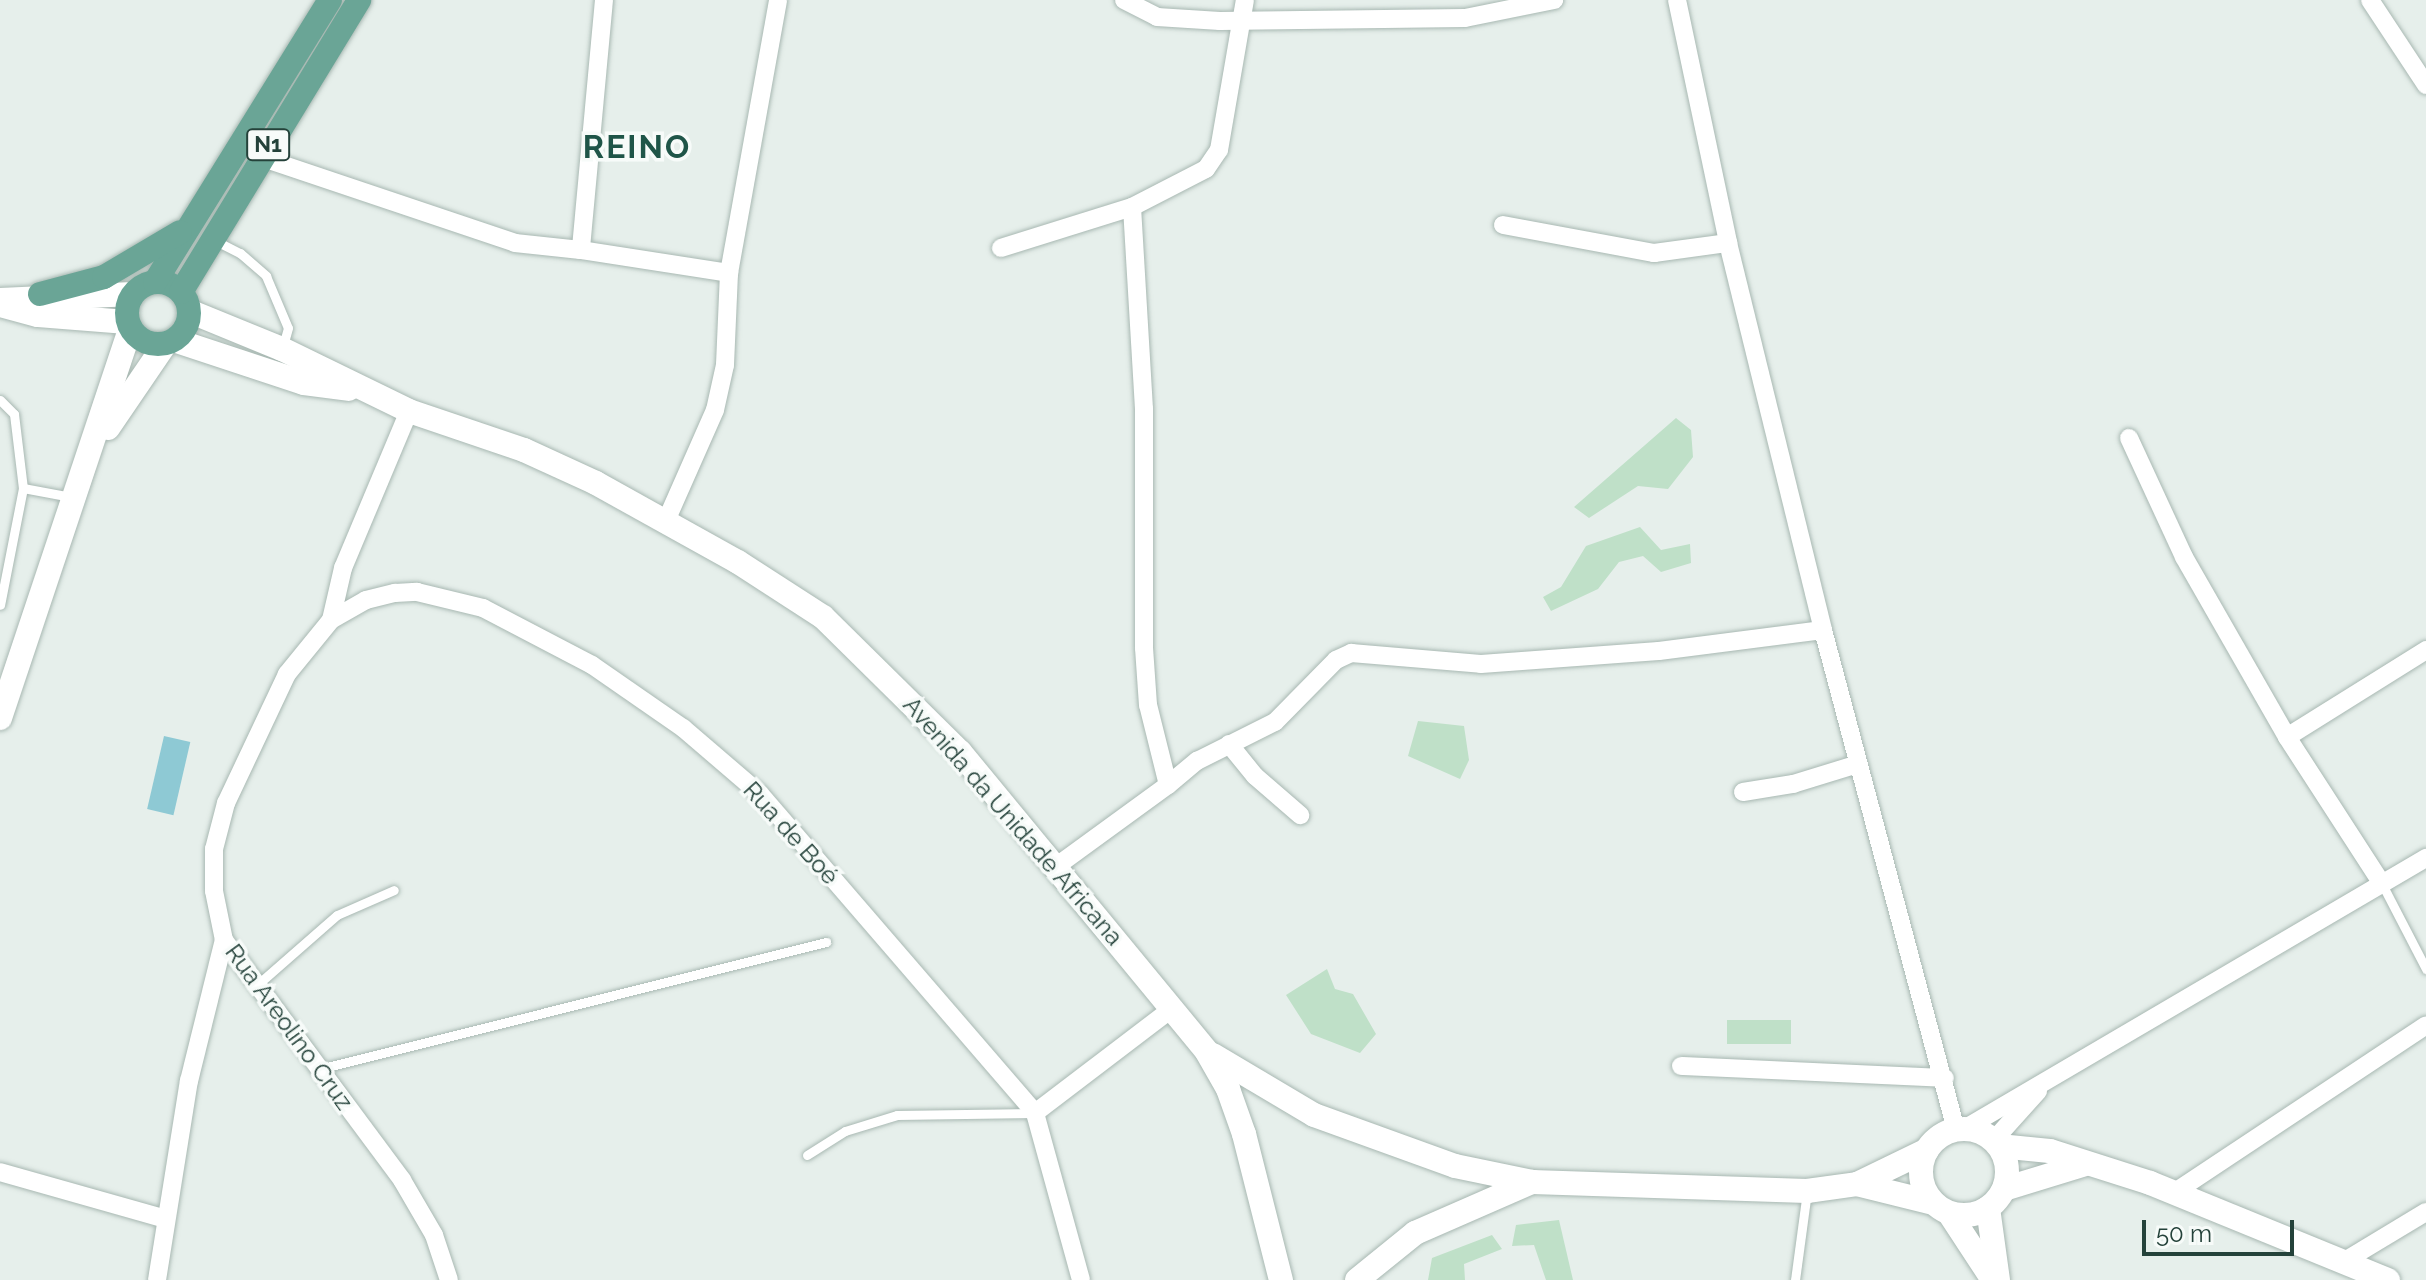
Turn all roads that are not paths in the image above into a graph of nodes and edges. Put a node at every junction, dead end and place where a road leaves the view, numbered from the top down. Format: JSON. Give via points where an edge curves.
{"nodes":[{"id":1,"x":330,"y":0,"type":"edge"},
{"id":2,"x":359,"y":0,"type":"edge"},
{"id":3,"x":604,"y":0,"type":"edge"},
{"id":4,"x":778,"y":0,"type":"edge"},
{"id":5,"x":1124,"y":0,"type":"edge"},
{"id":6,"x":1245,"y":0,"type":"edge"},
{"id":7,"x":1554,"y":0,"type":"edge"},
{"id":8,"x":1677,"y":0,"type":"edge"},
{"id":9,"x":2370,"y":0,"type":"edge"},
{"id":10,"x":1244,"y":20,"type":"junction"},
{"id":11,"x":2426,"y":85,"type":"edge"},
{"id":12,"x":260,"y":157,"type":"junction"},
{"id":13,"x":1132,"y":207,"type":"junction"},
{"id":14,"x":1503,"y":225,"type":"dead end"},
{"id":15,"x":188,"y":226,"type":"junction"},
{"id":16,"x":212,"y":239,"type":"junction"},
{"id":17,"x":1728,"y":243,"type":"junction"},
{"id":18,"x":1001,"y":248,"type":"dead end"},
{"id":19,"x":581,"y":250,"type":"junction"},
{"id":20,"x":729,"y":273,"type":"junction"},
{"id":21,"x":144,"y":288,"type":"junction"},
{"id":22,"x":40,"y":294,"type":"junction"},
{"id":23,"x":0,"y":302,"type":"edge"},
{"id":24,"x":185,"y":302,"type":"junction"},
{"id":25,"x":129,"y":325,"type":"junction"},
{"id":26,"x":170,"y":342,"type":"junction"},
{"id":27,"x":282,"y":349,"type":"junction"},
{"id":28,"x":375,"y":393,"type":"junction"},
{"id":29,"x":0,"y":400,"type":"edge"},
{"id":30,"x":409,"y":411,"type":"junction"},
{"id":31,"x":2129,"y":438,"type":"dead end"},
{"id":32,"x":93,"y":450,"type":"junction"},
{"id":33,"x":23,"y":488,"type":"junction"},
{"id":34,"x":76,"y":498,"type":"junction"},
{"id":35,"x":666,"y":521,"type":"junction"},
{"id":36,"x":0,"y":605,"type":"edge"},
{"id":37,"x":331,"y":620,"type":"junction"},
{"id":38,"x":1823,"y":630,"type":"junction"},
{"id":39,"x":2426,"y":650,"type":"edge"},
{"id":40,"x":0,"y":718,"type":"edge"},
{"id":41,"x":2287,"y":737,"type":"junction"},
{"id":42,"x":1229,"y":744,"type":"junction"},
{"id":43,"x":1858,"y":764,"type":"junction"},
{"id":44,"x":1168,"y":785,"type":"junction"},
{"id":45,"x":1743,"y":792,"type":"dead end"},
{"id":46,"x":1300,"y":815,"type":"dead end"},
{"id":47,"x":2426,"y":858,"type":"edge"},
{"id":48,"x":1054,"y":868,"type":"junction"},
{"id":49,"x":2382,"y":884,"type":"junction"},
{"id":50,"x":394,"y":890,"type":"dead end"},
{"id":51,"x":224,"y":940,"type":"junction"},
{"id":52,"x":826,"y":942,"type":"dead end"},
{"id":53,"x":2426,"y":969,"type":"edge"},
{"id":54,"x":257,"y":985,"type":"junction"},
{"id":55,"x":1173,"y":1008,"type":"junction"},
{"id":56,"x":2426,"y":1025,"type":"edge"},
{"id":57,"x":1207,"y":1052,"type":"junction"},
{"id":58,"x":1681,"y":1066,"type":"dead end"},
{"id":59,"x":319,"y":1069,"type":"junction"},
{"id":60,"x":1945,"y":1078,"type":"junction"},
{"id":61,"x":2042,"y":1085,"type":"junction"},
{"id":62,"x":1035,"y":1113,"type":"junction"},
{"id":63,"x":1960,"y":1129,"type":"junction"},
{"id":64,"x":1996,"y":1143,"type":"junction"},
{"id":65,"x":1927,"y":1150,"type":"junction"},
{"id":66,"x":807,"y":1155,"type":"dead end"},
{"id":67,"x":2086,"y":1164,"type":"junction"},
{"id":68,"x":0,"y":1172,"type":"edge"},
{"id":69,"x":1532,"y":1182,"type":"junction"},
{"id":70,"x":1857,"y":1184,"type":"junction"},
{"id":71,"x":2004,"y":1189,"type":"junction"},
{"id":72,"x":1807,"y":1191,"type":"junction"},
{"id":73,"x":2175,"y":1192,"type":"junction"},
{"id":74,"x":1942,"y":1208,"type":"junction"},
{"id":75,"x":1988,"y":1208,"type":"junction"},
{"id":76,"x":2426,"y":1212,"type":"edge"},
{"id":77,"x":163,"y":1218,"type":"junction"},
{"id":78,"x":2343,"y":1262,"type":"junction"},
{"id":79,"x":157,"y":1280,"type":"edge"},
{"id":80,"x":449,"y":1280,"type":"edge"},
{"id":81,"x":1081,"y":1280,"type":"edge"},
{"id":82,"x":1281,"y":1280,"type":"edge"},
{"id":83,"x":1357,"y":1280,"type":"edge"},
{"id":84,"x":1795,"y":1280,"type":"edge"},
{"id":85,"x":1995,"y":1280,"type":"edge"},
{"id":86,"x":2388,"y":1280,"type":"edge"}],
"edges":[{"from":1,"to":15,"type":"main road","number":"N1"},
{"from":2,"to":12,"type":"main road","number":"N1"},
{"from":3,"to":19,"type":"street"},
{"from":4,"to":20,"type":"street"},
{"from":5,"to":10,"type":"street","via":[[1157,17]]},
{"from":6,"to":10,"type":"street"},
{"from":7,"to":10,"type":"street","via":[[1465,18]]},
{"from":8,"to":17,"type":"street"},
{"from":9,"to":11,"type":"street"},
{"from":10,"to":13,"type":"street","via":[[1219,150],[1206,169]]},
{"from":12,"to":16,"type":"main road","number":"N1"},
{"from":12,"to":19,"type":"street","via":[[515,243]]},
{"from":13,"to":18,"type":"street"},
{"from":13,"to":44,"type":"street","via":[[1144,409],[1144,648],[1148,705]]},
{"from":14,"to":17,"type":"street","via":[[1654,253]]},
{"from":15,"to":21,"type":"main road","number":"N1"},
{"from":15,"to":22,"type":"main road","via":[[131,265]]},
{"from":16,"to":24,"type":"main road","number":"N1"},
{"from":16,"to":27,"type":"lane","via":[[240,253],[266,276],[288,328]]},
{"from":17,"to":38,"type":"street"},
{"from":19,"to":20,"type":"street"},
{"from":20,"to":35,"type":"street","via":[[725,365],[715,410]]},
{"from":21,"to":22,"type":"street"},
{"from":21,"to":24,"type":"main road"},
{"from":21,"to":25,"type":"main road"},
{"from":22,"to":23,"type":"street"},
{"from":23,"to":25,"type":"street","via":[[38,315]]},
{"from":24,"to":26,"type":"main road"},
{"from":24,"to":27,"type":"street","name":"Avenida da Unidade Africana"},
{"from":25,"to":26,"type":"main road","via":[[139,339]]},
{"from":25,"to":32,"type":"street"},
{"from":26,"to":28,"type":"street","name":"Avenida da Unidade Africana","via":[[304,383]]},
{"from":26,"to":32,"type":"street"},
{"from":27,"to":28,"type":"street","name":"Avenida da Unidade Africana"},
{"from":28,"to":30,"type":"street","name":"Avenida da Unidade Africana"},
{"from":29,"to":33,"type":"lane","via":[[14,414]]},
{"from":30,"to":35,"type":"street","name":"Avenida da Unidade Africana","via":[[524,450]]},
{"from":30,"to":37,"type":"street","name":"Rua Areolino Cruz","via":[[348,554]]},
{"from":31,"to":41,"type":"street","via":[[2184,557]]},
{"from":32,"to":34,"type":"street"},
{"from":33,"to":34,"type":"lane"},
{"from":33,"to":36,"type":"lane"},
{"from":34,"to":40,"type":"street"},
{"from":35,"to":48,"type":"street","name":"Avenida da Unidade Africana","via":[[823,617],[911,699]]},
{"from":37,"to":51,"type":"street","name":"Rua Areolino Cruz","via":[[287,674],[226,803],[214,849],[214,891]]},
{"from":37,"to":62,"type":"street","name":"Rua de Boé","via":[[366,600],[395,593],[417,592],[483,608],[592,665],[683,728],[760,794]]},
{"from":38,"to":42,"type":"street","via":[[1659,651],[1481,664],[1351,653],[1336,660],[1275,722]]},
{"from":38,"to":43,"type":"street"},
{"from":39,"to":41,"type":"street"},
{"from":41,"to":49,"type":"street"},
{"from":42,"to":44,"type":"street"},
{"from":42,"to":46,"type":"street","via":[[1255,776]]},
{"from":43,"to":45,"type":"street","via":[[1793,784]]},
{"from":43,"to":60,"type":"street"},
{"from":44,"to":48,"type":"street"},
{"from":47,"to":49,"type":"street"},
{"from":48,"to":55,"type":"street","name":"Avenida da Unidade Africana"},
{"from":49,"to":53,"type":"lane"},
{"from":49,"to":61,"type":"street"},
{"from":50,"to":54,"type":"lane","via":[[337,915]]},
{"from":51,"to":54,"type":"street","name":"Rua Areolino Cruz"},
{"from":51,"to":77,"type":"street"},
{"from":52,"to":59,"type":"lane"},
{"from":54,"to":59,"type":"street","name":"Rua Areolino Cruz"},
{"from":55,"to":57,"type":"street","name":"Avenida da Unidade Africana"},
{"from":55,"to":62,"type":"street"},
{"from":56,"to":73,"type":"street"},
{"from":57,"to":69,"type":"street","via":[[1314,1115],[1455,1166]]},
{"from":57,"to":82,"type":"street","name":"Avenida da Unidade Africana","via":[[1244,1134]]},
{"from":58,"to":60,"type":"street"},
{"from":59,"to":80,"type":"street","name":"Rua Areolino Cruz","via":[[402,1180],[434,1235]]},
{"from":60,"to":63,"type":"street"},
{"from":61,"to":63,"type":"street"},
{"from":61,"to":64,"type":"street"},
{"from":62,"to":66,"type":"lane","via":[[897,1115],[845,1131]]},
{"from":62,"to":81,"type":"street","name":"Rua de Boé"},
{"from":63,"to":64,"type":"street"},
{"from":63,"to":65,"type":"street"},
{"from":64,"to":67,"type":"street","via":[[2050,1151]]},
{"from":64,"to":71,"type":"street","via":[[2006,1162]]},
{"from":65,"to":70,"type":"street"},
{"from":65,"to":74,"type":"street","via":[[1922,1184]]},
{"from":67,"to":71,"type":"street"},
{"from":67,"to":73,"type":"street"},
{"from":68,"to":77,"type":"street"},
{"from":69,"to":72,"type":"street"},
{"from":69,"to":83,"type":"street","via":[[1415,1233]]},
{"from":70,"to":72,"type":"street"},
{"from":70,"to":74,"type":"street"},
{"from":71,"to":75,"type":"street"},
{"from":72,"to":84,"type":"lane"},
{"from":73,"to":78,"type":"street"},
{"from":74,"to":75,"type":"street","via":[[1969,1216]]},
{"from":74,"to":85,"type":"street"},
{"from":75,"to":85,"type":"street"},
{"from":76,"to":78,"type":"street"},
{"from":77,"to":79,"type":"street"},
{"from":78,"to":86,"type":"street"}]}
